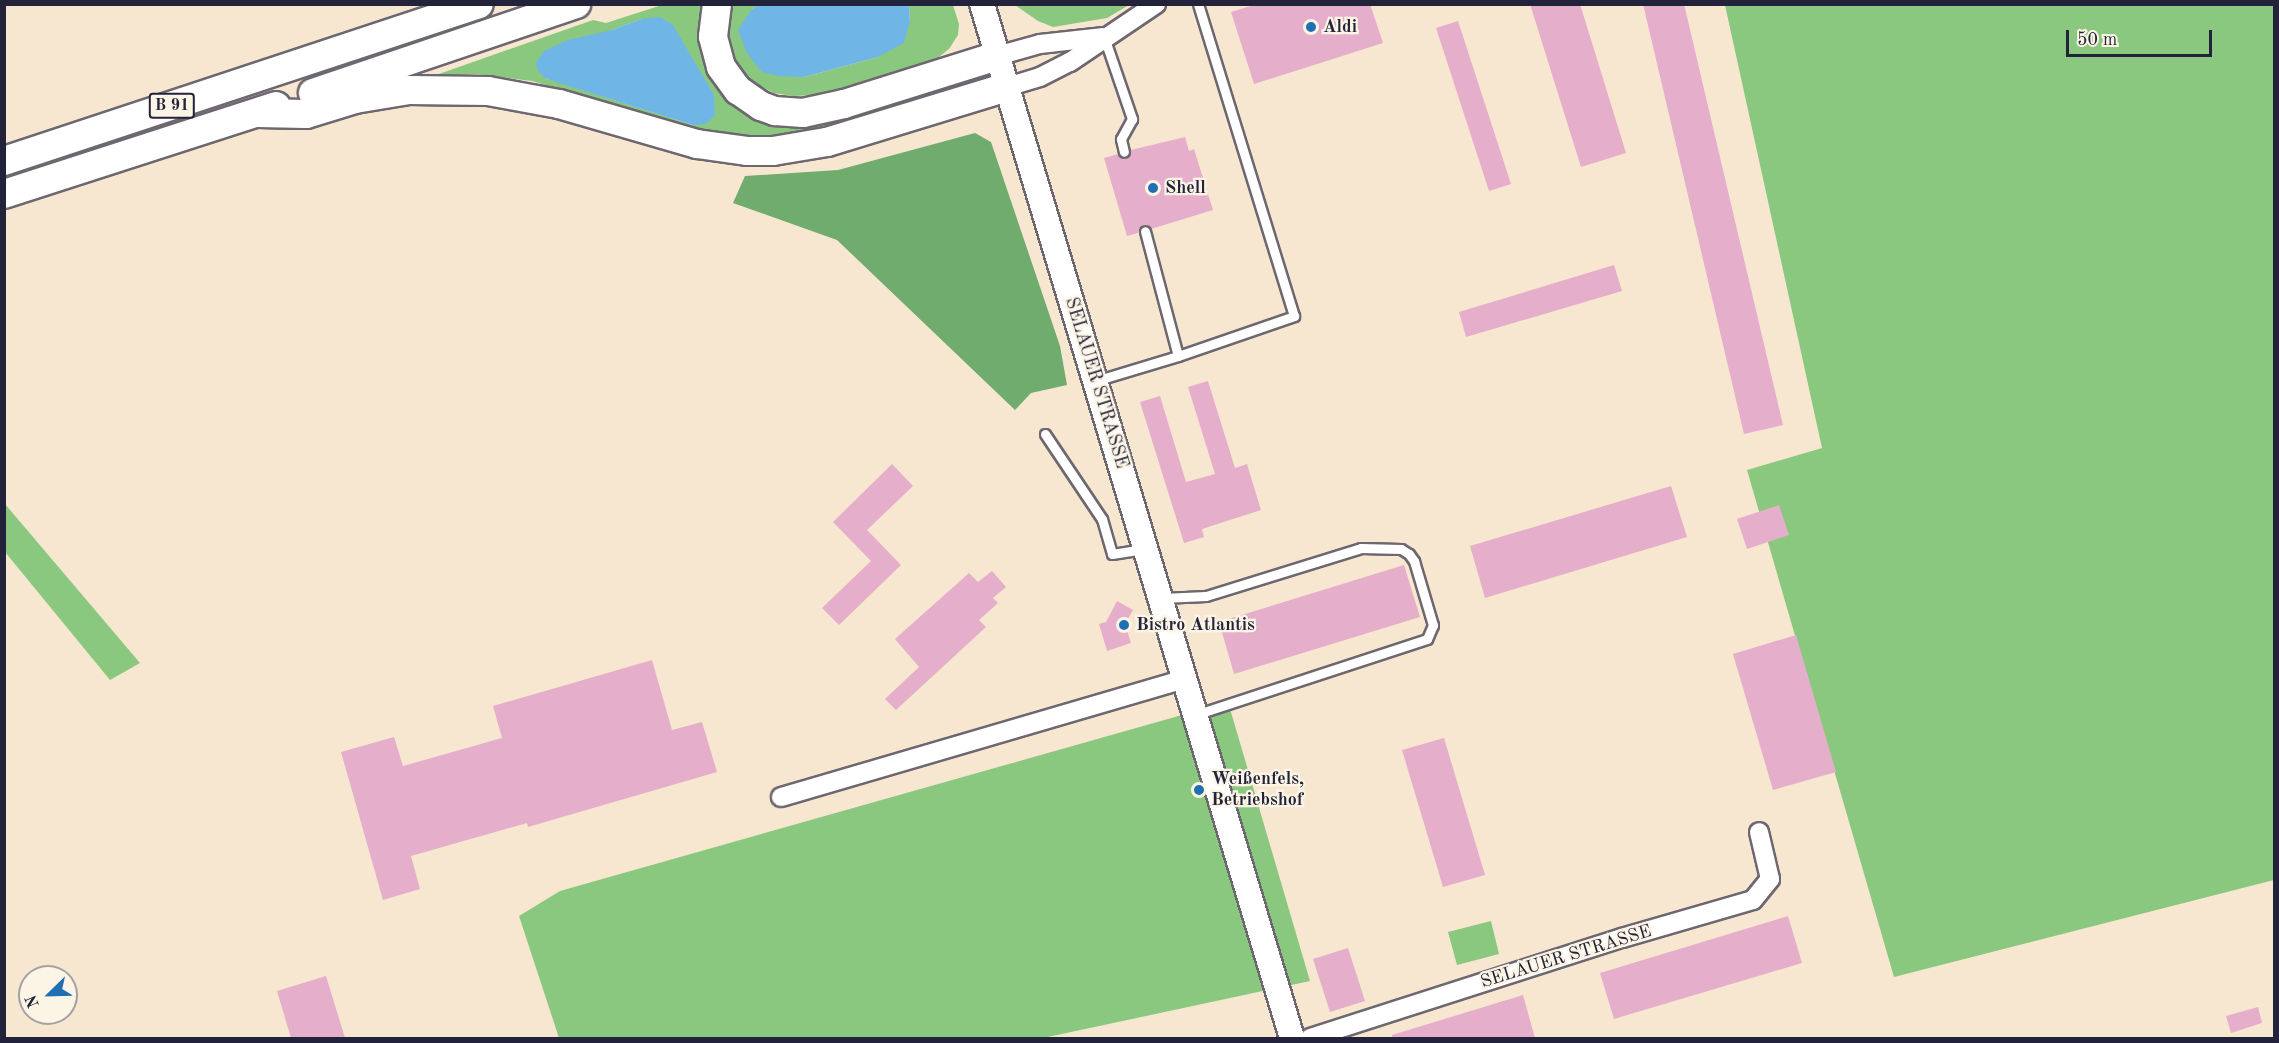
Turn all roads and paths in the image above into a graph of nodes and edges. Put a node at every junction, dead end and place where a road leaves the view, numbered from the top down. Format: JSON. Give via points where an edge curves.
{"nodes":[{"id":1,"x":426,"y":4,"type":"edge"},
{"id":2,"x":479,"y":4,"type":"edge"},
{"id":3,"x":576,"y":4,"type":"edge"},
{"id":4,"x":717,"y":4,"type":"edge"},
{"id":5,"x":982,"y":4,"type":"edge"},
{"id":6,"x":1156,"y":4,"type":"edge"},
{"id":7,"x":1198,"y":4,"type":"edge"},
{"id":8,"x":1104,"y":37,"type":"junction"},
{"id":9,"x":340,"y":51,"type":"junction"},
{"id":10,"x":998,"y":56,"type":"junction"},
{"id":11,"x":1007,"y":87,"type":"junction"},
{"id":12,"x":258,"y":113,"type":"junction"},
{"id":13,"x":1124,"y":152,"type":"dead end"},
{"id":14,"x":4,"y":161,"type":"edge"},
{"id":15,"x":4,"y":194,"type":"edge"},
{"id":16,"x":1145,"y":231,"type":"dead end"},
{"id":17,"x":1178,"y":356,"type":"junction"},
{"id":18,"x":1095,"y":381,"type":"junction"},
{"id":19,"x":1045,"y":434,"type":"dead end"},
{"id":20,"x":1145,"y":548,"type":"junction"},
{"id":21,"x":1160,"y":598,"type":"junction"},
{"id":22,"x":1184,"y":679,"type":"junction"},
{"id":23,"x":1195,"y":715,"type":"junction"},
{"id":24,"x":781,"y":797,"type":"dead end"},
{"id":25,"x":1759,"y":832,"type":"dead end"},
{"id":26,"x":1292,"y":1038,"type":"edge"},
{"id":27,"x":1310,"y":1038,"type":"edge"}],
"edges":[{"from":1,"to":9,"type":"highway","via":[[378,24]]},
{"from":2,"to":9,"type":"highway","number":"B 91"},
{"from":3,"to":12,"type":"highway","number":"B 91"},
{"from":4,"to":10,"type":"highway","via":[[713,37],[721,67],[738,90],[775,111],[803,112],[844,104]]},
{"from":5,"to":10,"type":"main road","name":"SELAUER STRASSE"},
{"from":6,"to":8,"type":"street"},
{"from":7,"to":17,"type":"lane","via":[[1294,316]]},
{"from":8,"to":10,"type":"street","via":[[1040,44]]},
{"from":8,"to":11,"type":"street","via":[[1060,67]]},
{"from":8,"to":13,"type":"lane","via":[[1132,119],[1120,140]]},
{"from":9,"to":14,"type":"highway","number":"B 91"},
{"from":10,"to":11,"type":"main road","name":"SELAUER STRASSE"},
{"from":11,"to":12,"type":"highway","via":[[828,141],[773,151],[697,144],[560,104],[488,91],[409,90],[355,99],[306,114]]},
{"from":11,"to":18,"type":"main road","name":"SELAUER STRASSE"},
{"from":12,"to":15,"type":"highway","number":"B 91"},
{"from":16,"to":17,"type":"lane"},
{"from":17,"to":18,"type":"lane"},
{"from":18,"to":20,"type":"main road","name":"SELAUER STRASSE"},
{"from":19,"to":20,"type":"lane","via":[[1102,519],[1113,554]]},
{"from":20,"to":21,"type":"main road","name":"SELAUER STRASSE"},
{"from":21,"to":22,"type":"main road","name":"SELAUER STRASSE"},
{"from":21,"to":23,"type":"lane","via":[[1206,596],[1361,548],[1401,549],[1414,561],[1433,625],[1427,639]]},
{"from":22,"to":23,"type":"main road","name":"SELAUER STRASSE"},
{"from":22,"to":24,"type":"street"},
{"from":23,"to":26,"type":"main road","name":"SELAUER STRASSE"},
{"from":25,"to":27,"type":"street","name":"SELAUER STRASSE","via":[[1770,879],[1753,900]]}]}
